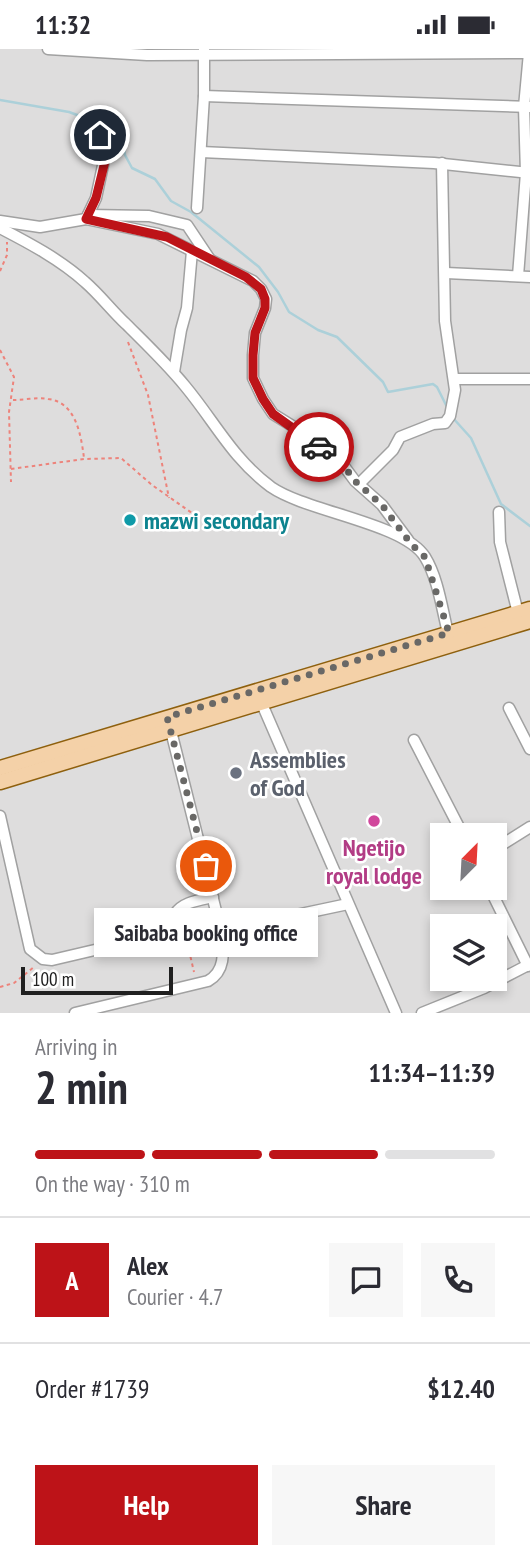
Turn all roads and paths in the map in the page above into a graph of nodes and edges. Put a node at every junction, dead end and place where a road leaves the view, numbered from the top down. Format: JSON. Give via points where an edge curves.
{"nodes":[{"id":1,"x":48,"y":49,"type":"edge"},
{"id":2,"x":204,"y":51,"type":"edge"},
{"id":3,"x":529,"y":53,"type":"edge"},
{"id":4,"x":204,"y":96,"type":"junction"},
{"id":5,"x":527,"y":107,"type":"edge"},
{"id":6,"x":79,"y":125,"type":"dead end"},
{"id":7,"x":201,"y":152,"type":"junction"},
{"id":8,"x":442,"y":163,"type":"junction"},
{"id":9,"x":528,"y":173,"type":"edge"},
{"id":10,"x":197,"y":208,"type":"dead end"},
{"id":11,"x":87,"y":217,"type":"junction"},
{"id":12,"x":2,"y":227,"type":"edge"},
{"id":13,"x":192,"y":251,"type":"junction"},
{"id":14,"x":211,"y":261,"type":"junction"},
{"id":15,"x":0,"y":271,"type":"edge"},
{"id":16,"x":446,"y":273,"type":"junction"},
{"id":17,"x":518,"y":276,"type":"junction"},
{"id":18,"x":530,"y":277,"type":"edge"},
{"id":19,"x":126,"y":337,"type":"dead end"},
{"id":20,"x":0,"y":350,"type":"edge"},
{"id":21,"x":174,"y":372,"type":"junction"},
{"id":22,"x":454,"y":379,"type":"junction"},
{"id":23,"x":530,"y":379,"type":"edge"},
{"id":24,"x":11,"y":400,"type":"junction"},
{"id":25,"x":84,"y":459,"type":"junction"},
{"id":26,"x":10,"y":469,"type":"junction"},
{"id":27,"x":11,"y":482,"type":"dead end"},
{"id":28,"x":359,"y":484,"type":"junction"},
{"id":29,"x":169,"y":498,"type":"junction"},
{"id":30,"x":499,"y":512,"type":"dead end"},
{"id":31,"x":192,"y":513,"type":"dead end"},
{"id":32,"x":411,"y":544,"type":"junction"},
{"id":33,"x":526,"y":614,"type":"edge"},
{"id":34,"x":449,"y":633,"type":"junction"},
{"id":35,"x":261,"y":704,"type":"junction"},
{"id":36,"x":509,"y":708,"type":"dead end"},
{"id":37,"x":169,"y":724,"type":"junction"},
{"id":38,"x":414,"y":740,"type":"dead end"},
{"id":39,"x":530,"y":750,"type":"edge"},
{"id":40,"x":0,"y":768,"type":"edge"},
{"id":41,"x":0,"y":782,"type":"edge"},
{"id":42,"x":0,"y":816,"type":"edge"},
{"id":43,"x":457,"y":823,"type":"edge"},
{"id":44,"x":530,"y":827,"type":"edge"},
{"id":45,"x":508,"y":841,"type":"edge"},
{"id":46,"x":213,"y":897,"type":"junction"},
{"id":47,"x":496,"y":900,"type":"edge"},
{"id":48,"x":348,"y":904,"type":"junction"},
{"id":49,"x":169,"y":930,"type":"junction"},
{"id":50,"x":221,"y":931,"type":"junction"},
{"id":51,"x":43,"y":960,"type":"junction"},
{"id":52,"x":529,"y":965,"type":"edge"},
{"id":53,"x":197,"y":983,"type":"junction"},
{"id":54,"x":0,"y":987,"type":"edge"},
{"id":55,"x":75,"y":1013,"type":"edge"},
{"id":56,"x":396,"y":1013,"type":"edge"},
{"id":57,"x":422,"y":1013,"type":"edge"}],
"edges":[{"from":1,"to":2,"type":"street","via":[[147,55]]},
{"from":2,"to":3,"type":"street"},
{"from":2,"to":4,"type":"street"},
{"from":3,"to":5,"type":"street"},
{"from":4,"to":5,"type":"street"},
{"from":4,"to":7,"type":"street"},
{"from":5,"to":9,"type":"street"},
{"from":6,"to":11,"type":"street","via":[[108,142],[96,198]]},
{"from":7,"to":8,"type":"street"},
{"from":7,"to":10,"type":"street"},
{"from":8,"to":9,"type":"street"},
{"from":8,"to":16,"type":"street"},
{"from":9,"to":17,"type":"street"},
{"from":11,"to":12,"type":"street","via":[[40,227]]},
{"from":11,"to":13,"type":"street","via":[[158,234]]},
{"from":11,"to":14,"type":"street","via":[[149,216],[187,225]]},
{"from":12,"to":15,"type":"path","via":[[6,255]]},
{"from":12,"to":21,"type":"street","via":[[85,281]]},
{"from":13,"to":14,"type":"street"},
{"from":13,"to":21,"type":"street"},
{"from":14,"to":28,"type":"street","via":[[253,281],[265,299],[253,355],[253,378],[263,399],[273,414],[310,443],[335,454]]},
{"from":16,"to":17,"type":"street"},
{"from":16,"to":22,"type":"street","via":[[445,321]]},
{"from":17,"to":18,"type":"street"},
{"from":19,"to":29,"type":"path","via":[[148,395]]},
{"from":20,"to":24,"type":"path","via":[[14,377]]},
{"from":21,"to":32,"type":"street","via":[[224,441],[273,488]]},
{"from":22,"to":23,"type":"street"},
{"from":22,"to":28,"type":"street","via":[[447,421],[400,437]]},
{"from":24,"to":25,"type":"path","via":[[50,399],[67,407],[76,422]]},
{"from":24,"to":26,"type":"path"},
{"from":25,"to":26,"type":"path"},
{"from":25,"to":29,"type":"path","via":[[121,457]]},
{"from":26,"to":27,"type":"path"},
{"from":28,"to":32,"type":"street","via":[[382,505]]},
{"from":29,"to":31,"type":"path"},
{"from":30,"to":33,"type":"street","via":[[500,542]]},
{"from":32,"to":34,"type":"street","via":[[425,557]]},
{"from":33,"to":34,"type":"main road"},
{"from":33,"to":35,"type":"main road"},
{"from":34,"to":37,"type":"main road"},
{"from":35,"to":37,"type":"main road"},
{"from":35,"to":48,"type":"street"},
{"from":36,"to":39,"type":"street"},
{"from":37,"to":40,"type":"main road"},
{"from":37,"to":41,"type":"main road"},
{"from":37,"to":46,"type":"street"},
{"from":38,"to":43,"type":"street"},
{"from":42,"to":51,"type":"street","via":[[30,949]]},
{"from":44,"to":45,"type":"street"},
{"from":46,"to":49,"type":"street","via":[[176,911]]},
{"from":46,"to":50,"type":"street"},
{"from":47,"to":52,"type":"street"},
{"from":48,"to":50,"type":"street"},
{"from":48,"to":56,"type":"street"},
{"from":49,"to":51,"type":"street"},
{"from":49,"to":53,"type":"path","via":[[188,946]]},
{"from":50,"to":53,"type":"street","via":[[219,971]]},
{"from":51,"to":54,"type":"path","via":[[14,983]]},
{"from":52,"to":57,"type":"street"},
{"from":53,"to":55,"type":"street"}]}
